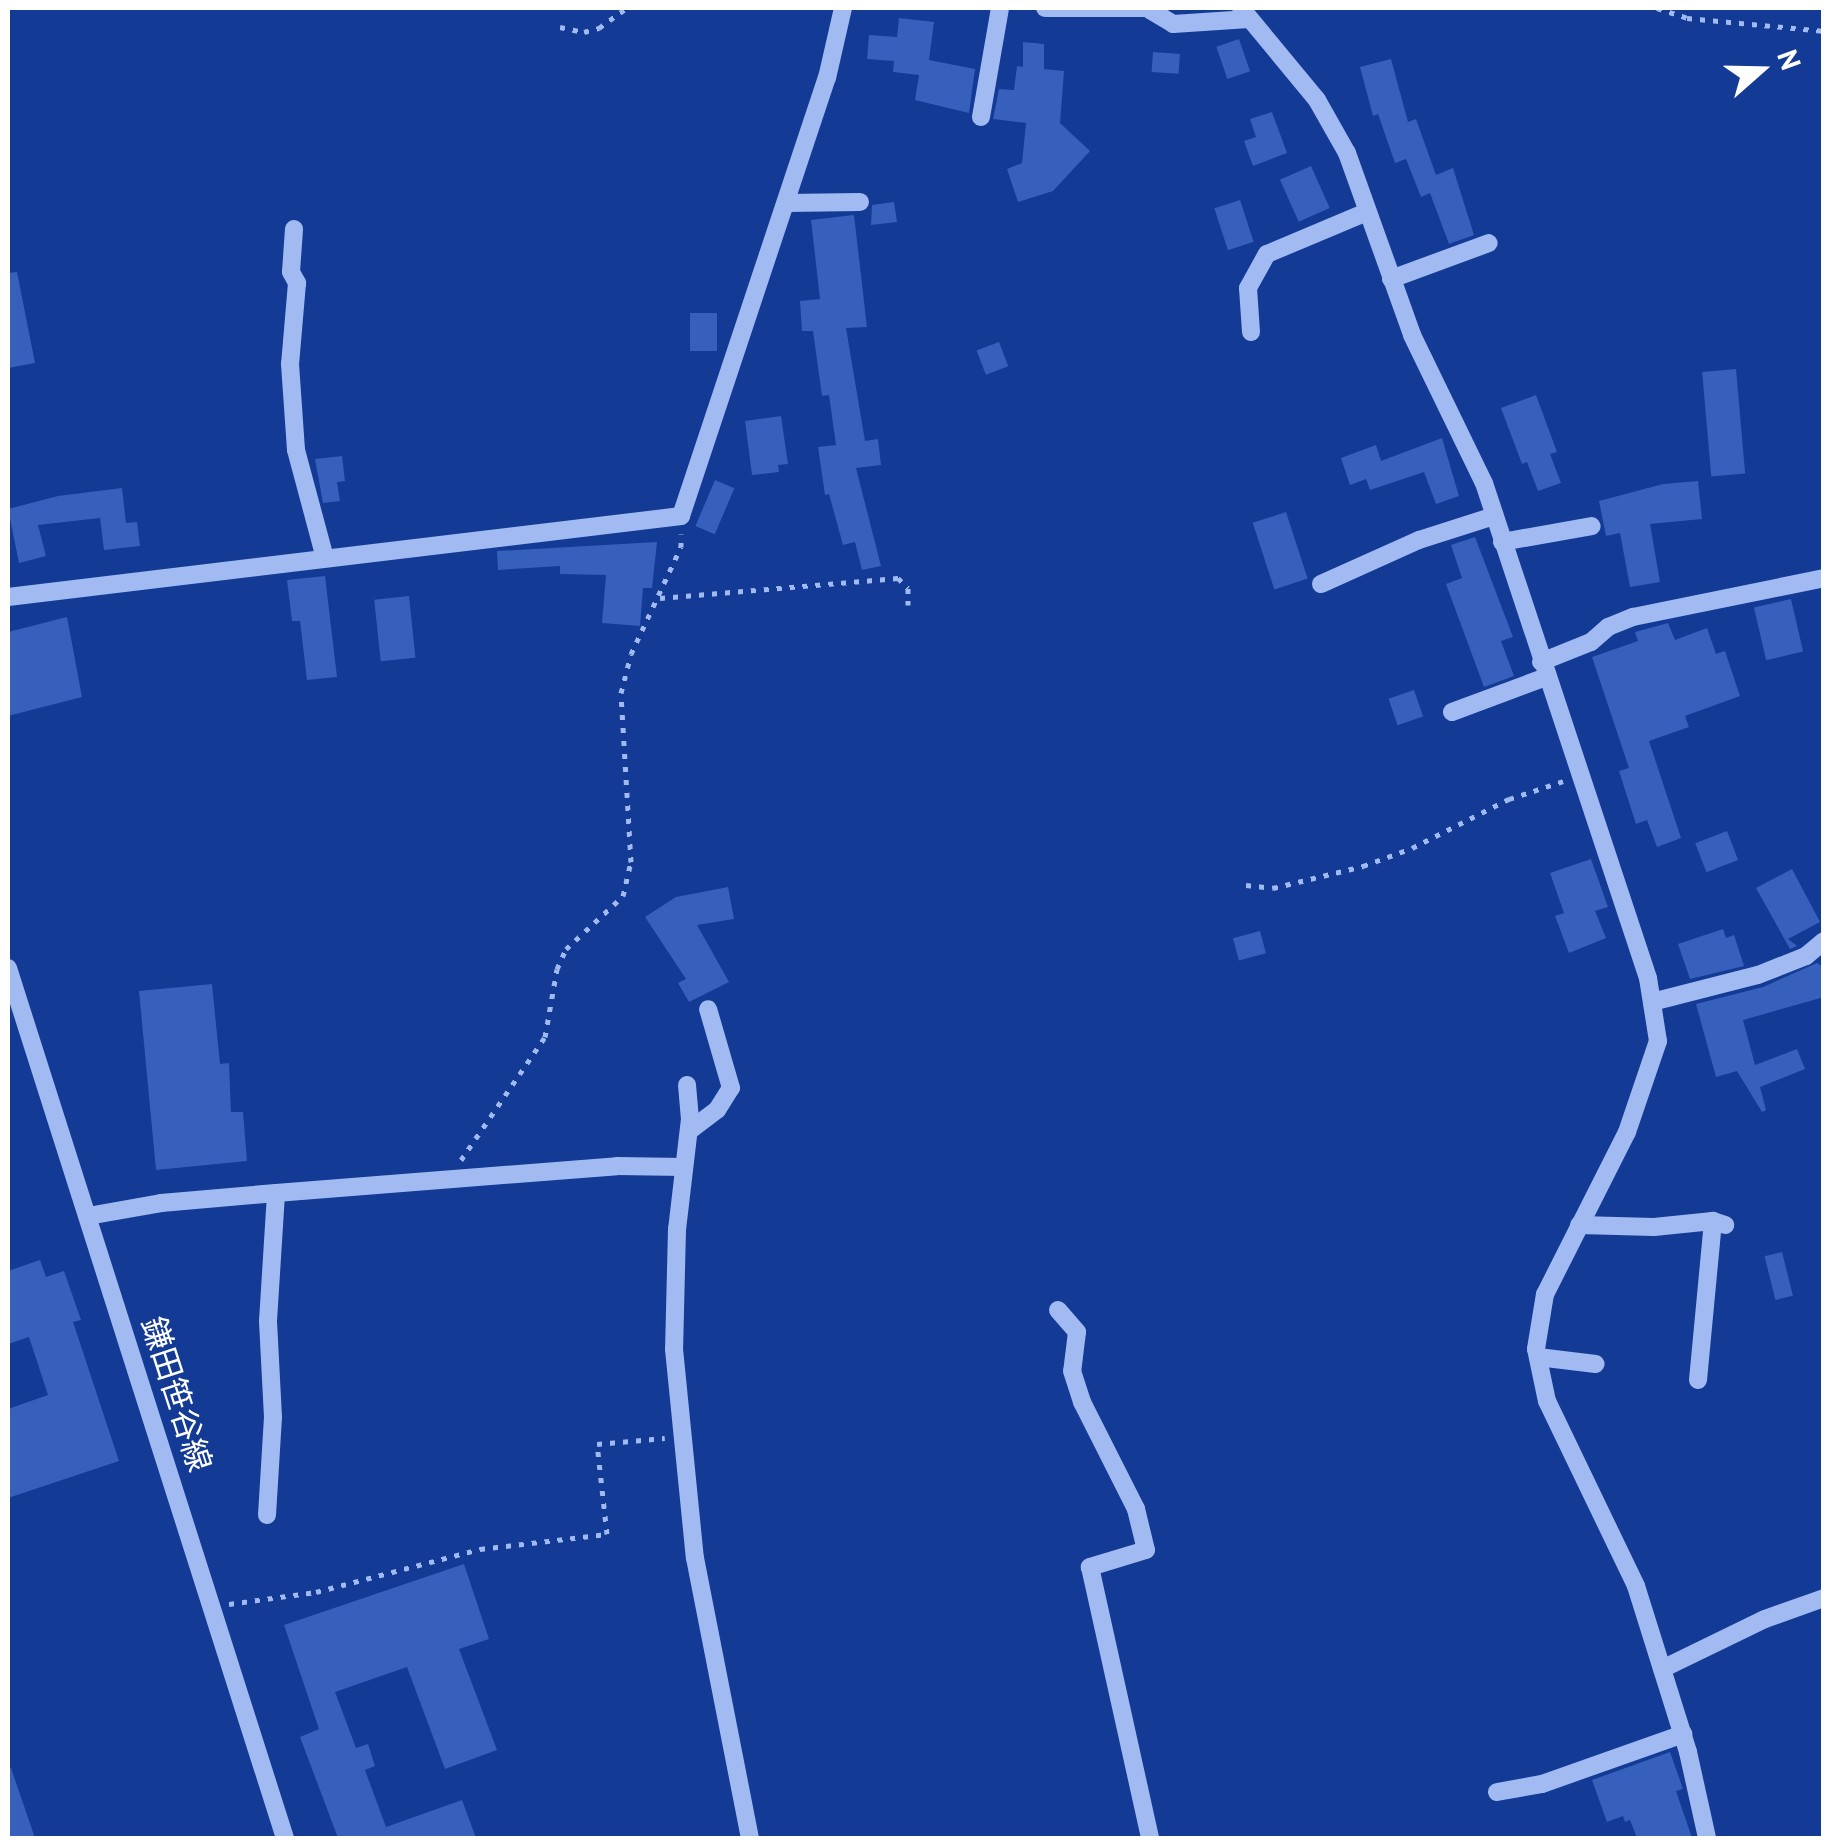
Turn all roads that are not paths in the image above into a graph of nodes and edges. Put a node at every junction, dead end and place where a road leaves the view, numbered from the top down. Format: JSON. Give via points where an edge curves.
{"nodes":[{"id":1,"x":843,"y":8,"type":"edge"},
{"id":2,"x":1000,"y":8,"type":"edge"},
{"id":3,"x":1045,"y":8,"type":"edge"},
{"id":4,"x":1150,"y":8,"type":"edge"},
{"id":5,"x":1245,"y":13,"type":"edge"},
{"id":6,"x":981,"y":117,"type":"dead end"},
{"id":7,"x":860,"y":202,"type":"dead end"},
{"id":8,"x":786,"y":203,"type":"junction"},
{"id":9,"x":1367,"y":212,"type":"junction"},
{"id":10,"x":294,"y":230,"type":"dead end"},
{"id":11,"x":1488,"y":244,"type":"dead end"},
{"id":12,"x":1391,"y":279,"type":"junction"},
{"id":13,"x":1251,"y":332,"type":"dead end"},
{"id":14,"x":1494,"y":516,"type":"junction"},
{"id":15,"x":1592,"y":526,"type":"dead end"},
{"id":16,"x":1502,"y":542,"type":"junction"},
{"id":17,"x":324,"y":558,"type":"junction"},
{"id":18,"x":1824,"y":578,"type":"edge"},
{"id":19,"x":1320,"y":584,"type":"dead end"},
{"id":20,"x":8,"y":597,"type":"edge"},
{"id":21,"x":1543,"y":669,"type":"junction"},
{"id":22,"x":1452,"y":712,"type":"dead end"},
{"id":23,"x":1824,"y":941,"type":"edge"},
{"id":24,"x":8,"y":968,"type":"edge"},
{"id":25,"x":1652,"y":1002,"type":"junction"},
{"id":26,"x":708,"y":1009,"type":"dead end"},
{"id":27,"x":687,"y":1085,"type":"dead end"},
{"id":28,"x":689,"y":1131,"type":"junction"},
{"id":29,"x":684,"y":1168,"type":"junction"},
{"id":30,"x":276,"y":1193,"type":"junction"},
{"id":31,"x":88,"y":1216,"type":"junction"},
{"id":32,"x":1580,"y":1226,"type":"junction"},
{"id":33,"x":1058,"y":1310,"type":"dead end"},
{"id":34,"x":1538,"y":1358,"type":"junction"},
{"id":35,"x":1596,"y":1364,"type":"dead end"},
{"id":36,"x":1698,"y":1380,"type":"dead end"},
{"id":37,"x":267,"y":1515,"type":"dead end"},
{"id":38,"x":1824,"y":1598,"type":"edge"},
{"id":39,"x":1662,"y":1669,"type":"junction"},
{"id":40,"x":1683,"y":1734,"type":"junction"},
{"id":41,"x":1497,"y":1792,"type":"dead end"},
{"id":42,"x":285,"y":1838,"type":"edge"},
{"id":43,"x":750,"y":1838,"type":"edge"},
{"id":44,"x":1150,"y":1838,"type":"edge"},
{"id":45,"x":1707,"y":1838,"type":"edge"}],
"edges":[{"from":1,"to":8,"type":"street"},
{"from":2,"to":6,"type":"street"},
{"from":3,"to":4,"type":"street"},
{"from":4,"to":5,"type":"street","via":[[1173,24]]},
{"from":5,"to":9,"type":"street","via":[[1317,100],[1347,152]]},
{"from":7,"to":8,"type":"street"},
{"from":8,"to":17,"type":"street","via":[[680,516]]},
{"from":9,"to":12,"type":"street"},
{"from":9,"to":13,"type":"street","via":[[1267,254],[1248,288]]},
{"from":10,"to":17,"type":"street","via":[[290,364],[296,450]]},
{"from":11,"to":12,"type":"street"},
{"from":12,"to":14,"type":"street"},
{"from":14,"to":16,"type":"street"},
{"from":14,"to":19,"type":"street"},
{"from":15,"to":16,"type":"street"},
{"from":16,"to":21,"type":"street"},
{"from":17,"to":20,"type":"street"},
{"from":18,"to":21,"type":"street","via":[[1633,617]]},
{"from":21,"to":22,"type":"street"},
{"from":21,"to":25,"type":"street"},
{"from":23,"to":25,"type":"street","via":[[1806,956],[1758,975]]},
{"from":24,"to":31,"type":"street","name":"鎌田笹谷線"},
{"from":25,"to":32,"type":"street","via":[[1658,1041],[1627,1132]]},
{"from":26,"to":28,"type":"street","via":[[732,1088]]},
{"from":27,"to":28,"type":"street"},
{"from":28,"to":29,"type":"street"},
{"from":29,"to":30,"type":"street","via":[[617,1166]]},
{"from":29,"to":43,"type":"street","via":[[673,1306],[683,1436],[706,1632]]},
{"from":30,"to":31,"type":"street"},
{"from":30,"to":37,"type":"street"},
{"from":31,"to":42,"type":"street","name":"鎌田笹谷線"},
{"from":32,"to":34,"type":"street","via":[[1545,1294]]},
{"from":32,"to":36,"type":"street","via":[[1719,1223]]},
{"from":33,"to":44,"type":"street","via":[[1077,1332],[1072,1372],[1136,1510],[1146,1550],[1090,1567]]},
{"from":34,"to":35,"type":"street"},
{"from":34,"to":39,"type":"street","via":[[1547,1401],[1636,1586]]},
{"from":38,"to":39,"type":"street"},
{"from":39,"to":40,"type":"street"},
{"from":40,"to":41,"type":"street","via":[[1542,1784]]},
{"from":40,"to":45,"type":"street"}]}
